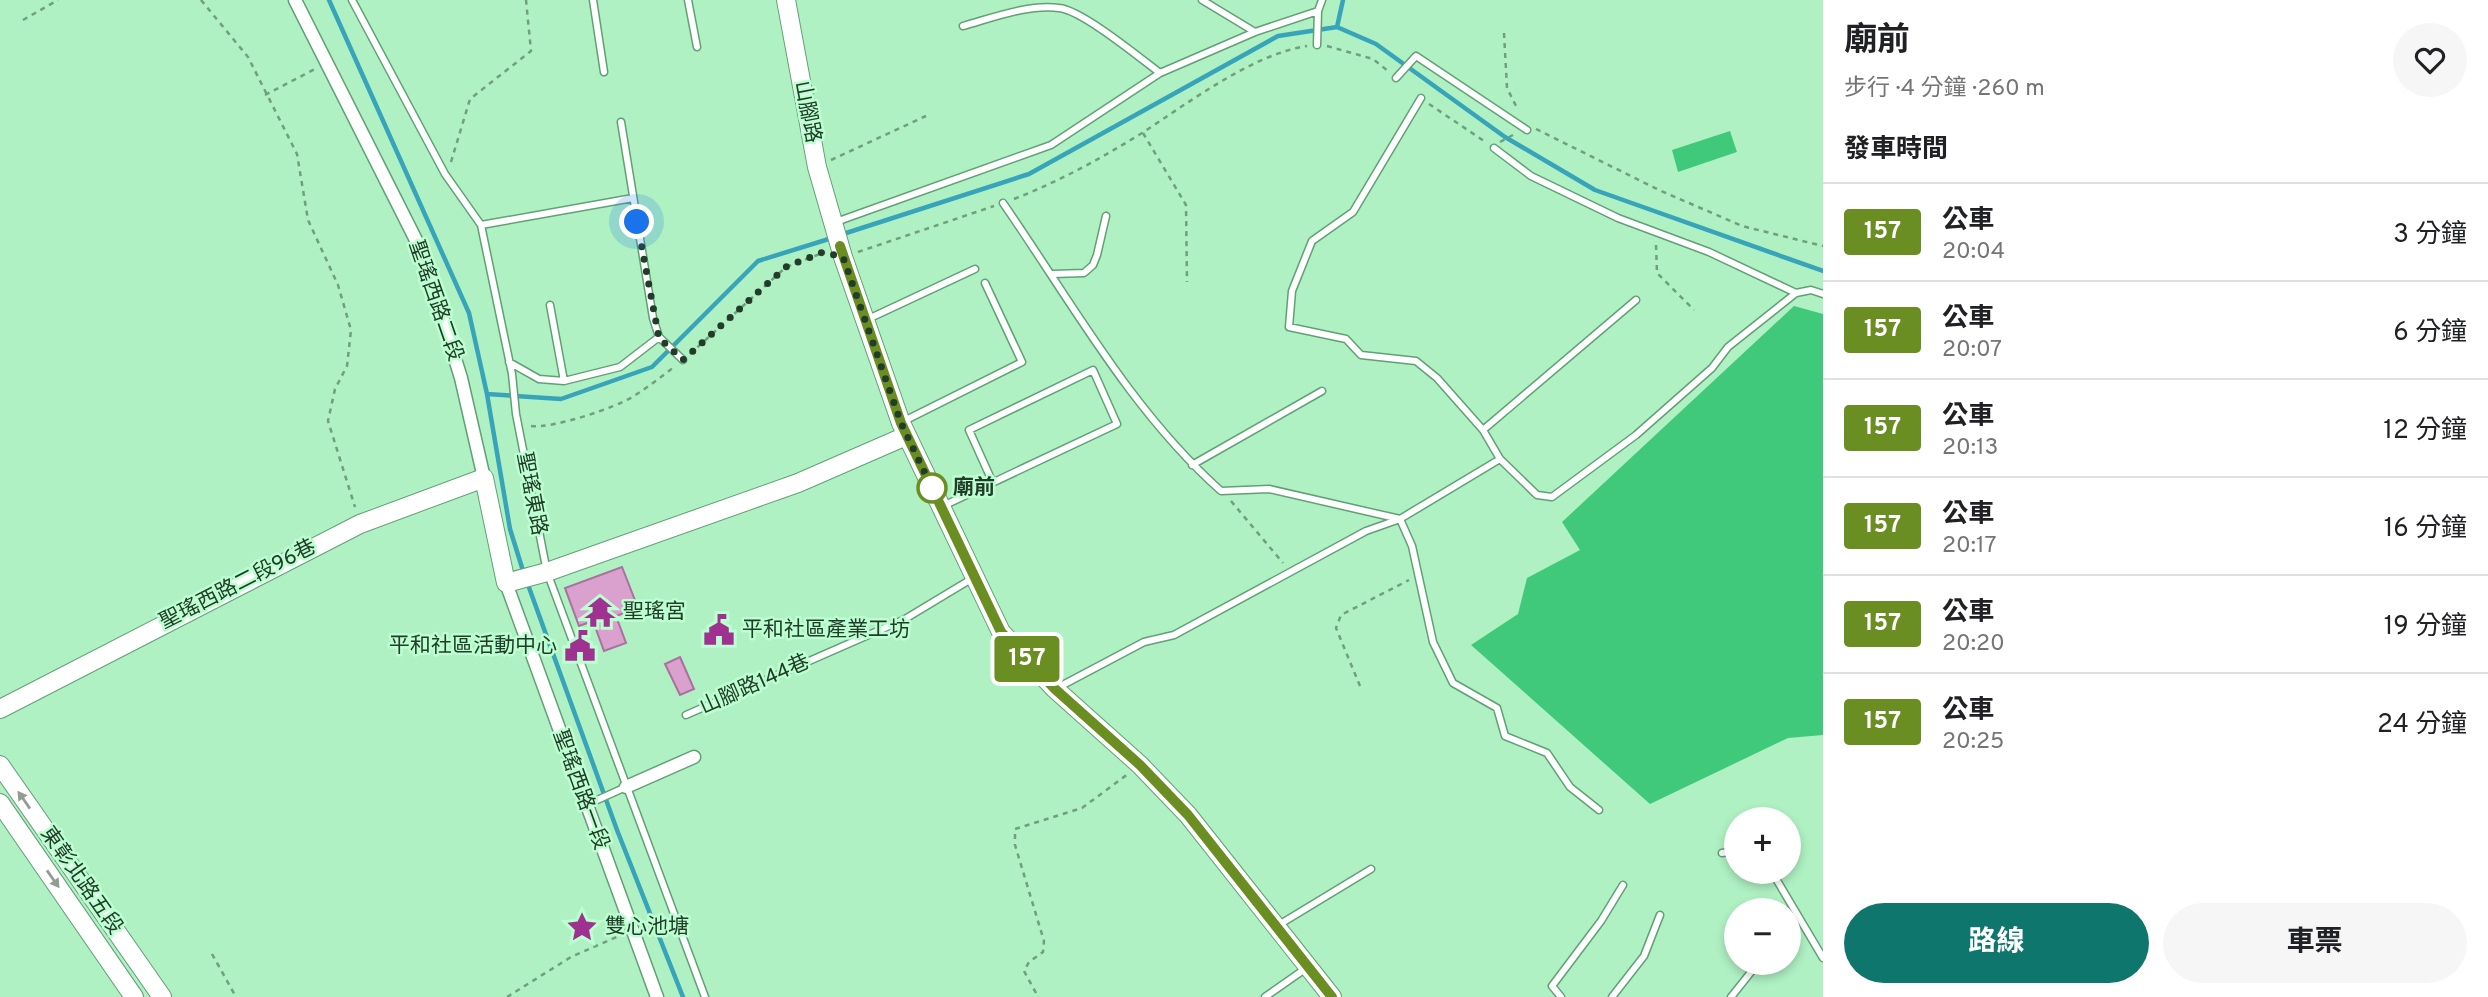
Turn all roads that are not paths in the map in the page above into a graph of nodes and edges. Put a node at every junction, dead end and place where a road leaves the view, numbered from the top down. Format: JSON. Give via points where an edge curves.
{"nodes":[{"id":1,"x":295,"y":0,"type":"edge"},
{"id":2,"x":352,"y":0,"type":"edge"},
{"id":3,"x":593,"y":0,"type":"edge"},
{"id":4,"x":688,"y":0,"type":"edge"},
{"id":5,"x":786,"y":0,"type":"edge"},
{"id":6,"x":1202,"y":0,"type":"edge"},
{"id":7,"x":1322,"y":0,"type":"edge"},
{"id":8,"x":1318,"y":11,"type":"junction"},
{"id":9,"x":963,"y":26,"type":"dead end"},
{"id":10,"x":1255,"y":32,"type":"junction"},
{"id":11,"x":1317,"y":45,"type":"road end"},
{"id":12,"x":697,"y":47,"type":"dead end"},
{"id":13,"x":604,"y":72,"type":"dead end"},
{"id":14,"x":1160,"y":73,"type":"junction"},
{"id":15,"x":1396,"y":78,"type":"road end"},
{"id":16,"x":1421,"y":98,"type":"road end"},
{"id":17,"x":621,"y":122,"type":"dead end"},
{"id":18,"x":1527,"y":130,"type":"road end"},
{"id":19,"x":1494,"y":148,"type":"road end"},
{"id":20,"x":633,"y":198,"type":"junction"},
{"id":21,"x":1003,"y":203,"type":"road end"},
{"id":22,"x":1106,"y":216,"type":"dead end"},
{"id":23,"x":832,"y":224,"type":"junction"},
{"id":24,"x":481,"y":225,"type":"junction"},
{"id":25,"x":975,"y":269,"type":"dead end"},
{"id":26,"x":1053,"y":274,"type":"junction"},
{"id":27,"x":985,"y":283,"type":"dead end"},
{"id":28,"x":1796,"y":293,"type":"junction"},
{"id":29,"x":1823,"y":293,"type":"edge"},
{"id":30,"x":1636,"y":300,"type":"dead end"},
{"id":31,"x":550,"y":305,"type":"dead end"},
{"id":32,"x":866,"y":320,"type":"junction"},
{"id":33,"x":659,"y":338,"type":"junction"},
{"id":34,"x":683,"y":360,"type":"road end"},
{"id":35,"x":509,"y":362,"type":"junction"},
{"id":36,"x":564,"y":381,"type":"junction"},
{"id":37,"x":1322,"y":391,"type":"dead end"},
{"id":38,"x":903,"y":429,"type":"junction"},
{"id":39,"x":1483,"y":430,"type":"junction"},
{"id":40,"x":1500,"y":459,"type":"junction"},
{"id":41,"x":1192,"y":465,"type":"junction"},
{"id":42,"x":484,"y":478,"type":"junction"},
{"id":43,"x":992,"y":481,"type":"junction"},
{"id":44,"x":942,"y":507,"type":"junction"},
{"id":45,"x":1400,"y":519,"type":"junction"},
{"id":46,"x":543,"y":573,"type":"junction"},
{"id":47,"x":973,"y":578,"type":"junction"},
{"id":48,"x":506,"y":583,"type":"junction"},
{"id":49,"x":1055,"y":689,"type":"junction"},
{"id":50,"x":0,"y":709,"type":"edge"},
{"id":51,"x":686,"y":715,"type":"dead end"},
{"id":52,"x":694,"y":757,"type":"dead end"},
{"id":53,"x":0,"y":765,"type":"edge"},
{"id":54,"x":626,"y":788,"type":"junction"},
{"id":55,"x":0,"y":803,"type":"edge"},
{"id":56,"x":585,"y":805,"type":"junction"},
{"id":57,"x":1599,"y":810,"type":"dead end"},
{"id":58,"x":1371,"y":869,"type":"dead end"},
{"id":59,"x":1779,"y":884,"type":"edge"},
{"id":60,"x":1623,"y":885,"type":"dead end"},
{"id":61,"x":1660,"y":915,"type":"dead end"},
{"id":62,"x":1276,"y":927,"type":"junction"},
{"id":63,"x":1823,"y":958,"type":"edge"},
{"id":64,"x":1307,"y":967,"type":"junction"},
{"id":65,"x":1749,"y":975,"type":"edge"},
{"id":66,"x":134,"y":997,"type":"edge"},
{"id":67,"x":162,"y":997,"type":"edge"},
{"id":68,"x":657,"y":997,"type":"edge"},
{"id":69,"x":705,"y":997,"type":"edge"},
{"id":70,"x":1265,"y":997,"type":"edge"},
{"id":71,"x":1332,"y":997,"type":"edge"},
{"id":72,"x":1561,"y":997,"type":"edge"},
{"id":73,"x":1612,"y":997,"type":"edge"},
{"id":74,"x":1731,"y":997,"type":"edge"}],
"edges":[{"from":1,"to":42,"type":"street","name":"聖瑤西路二段","via":[[422,252],[461,378]]},
{"from":2,"to":24,"type":"lane","name":"聖瑤東路","via":[[445,174]]},
{"from":3,"to":13,"type":"lane"},
{"from":4,"to":12,"type":"lane"},
{"from":5,"to":23,"type":"street","name":"山腳路"},
{"from":6,"to":10,"type":"lane"},
{"from":7,"to":8,"type":"lane"},
{"from":8,"to":10,"type":"lane"},
{"from":8,"to":11,"type":"lane"},
{"from":9,"to":14,"type":"lane","via":[[1019,12],[1061,8],[1104,32]]},
{"from":10,"to":14,"type":"lane"},
{"from":14,"to":23,"type":"lane","via":[[1051,145]]},
{"from":15,"to":18,"type":"lane","via":[[1416,56]]},
{"from":16,"to":39,"type":"lane","via":[[1353,212],[1311,240],[1292,291],[1289,327],[1346,339],[1361,355],[1416,361]]},
{"from":17,"to":20,"type":"lane"},
{"from":19,"to":28,"type":"lane","via":[[1531,176],[1618,218],[1656,230]]},
{"from":20,"to":24,"type":"lane"},
{"from":20,"to":33,"type":"lane"},
{"from":21,"to":26,"type":"lane"},
{"from":22,"to":26,"type":"lane","via":[[1093,265],[1084,274]]},
{"from":23,"to":32,"type":"street","name":"山腳路"},
{"from":24,"to":35,"type":"lane","name":"聖瑤東路"},
{"from":25,"to":32,"type":"lane"},
{"from":26,"to":41,"type":"lane","via":[[1133,395]]},
{"from":27,"to":38,"type":"lane","via":[[1022,362]]},
{"from":28,"to":29,"type":"lane"},
{"from":28,"to":40,"type":"lane","via":[[1728,347],[1712,368],[1636,435],[1552,497],[1537,495]]},
{"from":30,"to":39,"type":"lane"},
{"from":31,"to":36,"type":"lane"},
{"from":32,"to":38,"type":"street"},
{"from":33,"to":34,"type":"lane"},
{"from":33,"to":36,"type":"lane","via":[[620,367]]},
{"from":35,"to":36,"type":"lane","via":[[539,379]]},
{"from":35,"to":46,"type":"lane","name":"聖瑤東路"},
{"from":37,"to":41,"type":"lane"},
{"from":38,"to":44,"type":"street"},
{"from":38,"to":46,"type":"street","via":[[798,483]]},
{"from":39,"to":40,"type":"lane"},
{"from":40,"to":45,"type":"lane"},
{"from":41,"to":45,"type":"lane","via":[[1222,491],[1269,489]]},
{"from":42,"to":48,"type":"street","name":"聖瑤西路二段"},
{"from":42,"to":50,"type":"street","name":"聖瑤西路二段96巷","via":[[360,524]]},
{"from":43,"to":43,"type":"lane","via":[[969,430],[1093,370],[1117,424]]},
{"from":43,"to":44,"type":"lane"},
{"from":44,"to":47,"type":"street"},
{"from":45,"to":49,"type":"lane","via":[[1366,531],[1174,635],[1144,642]]},
{"from":45,"to":57,"type":"lane","via":[[1412,546],[1433,642],[1453,683],[1497,708],[1506,736],[1547,753],[1570,787]]},
{"from":46,"to":48,"type":"street"},
{"from":46,"to":54,"type":"lane","name":"聖瑤東路"},
{"from":47,"to":49,"type":"street","via":[[1001,632]]},
{"from":47,"to":51,"type":"lane","name":"山腳路144巷","via":[[905,619]]},
{"from":48,"to":56,"type":"street","name":"聖瑤西路一段"},
{"from":49,"to":62,"type":"street","via":[[1188,815]]},
{"from":52,"to":54,"type":"street"},
{"from":67,"to":53,"type":"street","name":"東彰北路五段","one_way":true},
{"from":54,"to":56,"type":"lane"},
{"from":54,"to":69,"type":"lane","name":"聖瑤東路"},
{"from":55,"to":66,"type":"street","name":"東彰北路五段","one_way":true},
{"from":56,"to":68,"type":"street","name":"聖瑤西路一段"},
{"from":58,"to":62,"type":"lane"},
{"from":59,"to":63,"type":"lane"},
{"from":60,"to":72,"type":"lane","via":[[1552,986]]},
{"from":61,"to":73,"type":"lane","via":[[1644,956]]},
{"from":62,"to":64,"type":"street"},
{"from":64,"to":70,"type":"lane"},
{"from":64,"to":71,"type":"street"},
{"from":65,"to":74,"type":"lane"}]}
